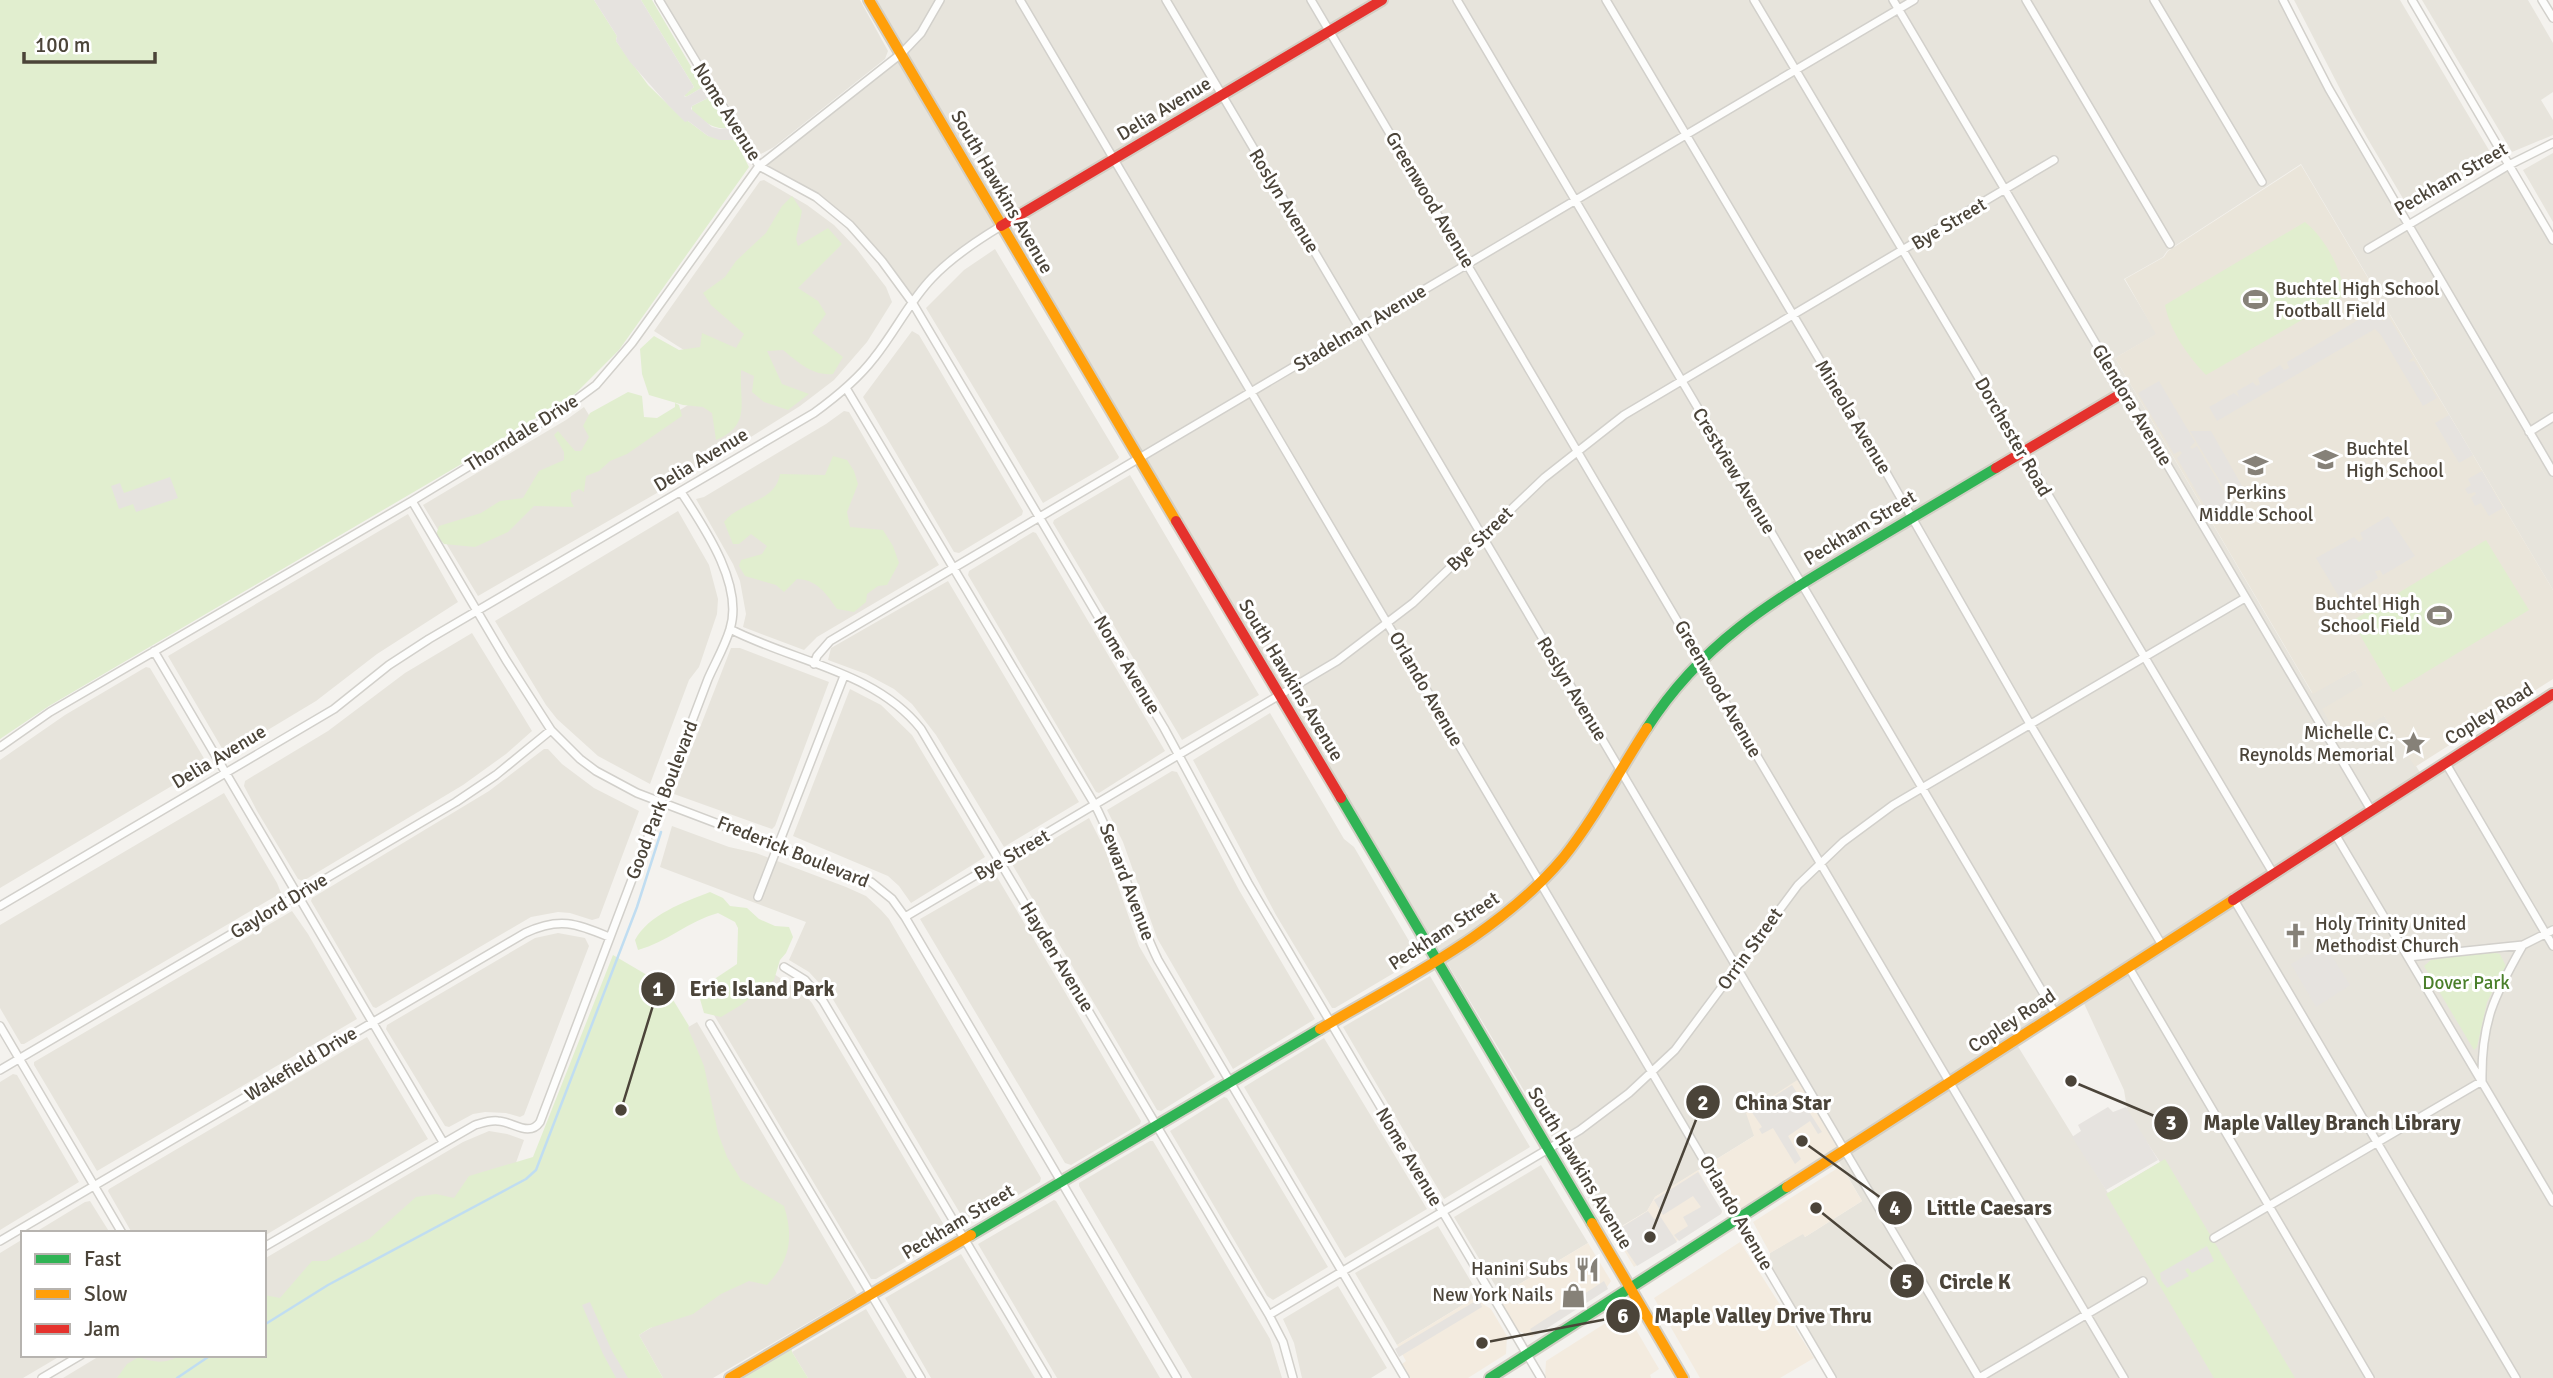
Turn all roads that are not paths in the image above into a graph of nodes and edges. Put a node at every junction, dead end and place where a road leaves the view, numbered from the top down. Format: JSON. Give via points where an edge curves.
{"nodes":[{"id":1,"x":659,"y":0,"type":"edge"},
{"id":2,"x":869,"y":0,"type":"edge"},
{"id":3,"x":940,"y":0,"type":"edge"},
{"id":4,"x":1020,"y":0,"type":"edge"},
{"id":5,"x":1166,"y":0,"type":"edge"},
{"id":6,"x":1311,"y":0,"type":"edge"},
{"id":7,"x":1382,"y":0,"type":"edge"},
{"id":8,"x":1457,"y":0,"type":"edge"},
{"id":9,"x":1606,"y":0,"type":"edge"},
{"id":10,"x":1754,"y":0,"type":"edge"},
{"id":11,"x":1893,"y":0,"type":"edge"},
{"id":12,"x":1914,"y":0,"type":"edge"},
{"id":13,"x":2026,"y":0,"type":"edge"},
{"id":14,"x":2154,"y":0,"type":"edge"},
{"id":15,"x":2283,"y":0,"type":"edge"},
{"id":16,"x":2412,"y":0,"type":"edge"},
{"id":17,"x":2542,"y":0,"type":"edge"},
{"id":18,"x":1899,"y":9,"type":"junction"},
{"id":19,"x":2553,"y":18,"type":"edge"},
{"id":20,"x":1330,"y":31,"type":"junction"},
{"id":21,"x":902,"y":54,"type":"junction"},
{"id":22,"x":1796,"y":71,"type":"junction"},
{"id":23,"x":1222,"y":95,"type":"junction"},
{"id":24,"x":1686,"y":135,"type":"junction"},
{"id":25,"x":2553,"y":143,"type":"edge"},
{"id":26,"x":1114,"y":159,"type":"junction"},
{"id":27,"x":2054,"y":160,"type":"dead end"},
{"id":28,"x":2509,"y":164,"type":"junction"},
{"id":29,"x":759,"y":166,"type":"junction"},
{"id":30,"x":2262,"y":183,"type":"dead end"},
{"id":31,"x":2006,"y":190,"type":"junction"},
{"id":32,"x":1575,"y":200,"type":"junction"},
{"id":33,"x":2408,"y":225,"type":"junction"},
{"id":34,"x":1001,"y":226,"type":"junction"},
{"id":35,"x":2553,"y":240,"type":"edge"},
{"id":36,"x":2169,"y":244,"type":"dead end"},
{"id":37,"x":2368,"y":249,"type":"dead end"},
{"id":38,"x":1903,"y":251,"type":"junction"},
{"id":39,"x":1468,"y":264,"type":"junction"},
{"id":40,"x":912,"y":302,"type":"junction"},
{"id":41,"x":1793,"y":316,"type":"junction"},
{"id":42,"x":1360,"y":327,"type":"junction"},
{"id":43,"x":1681,"y":380,"type":"junction"},
{"id":44,"x":846,"y":388,"type":"junction"},
{"id":45,"x":1251,"y":392,"type":"junction"},
{"id":46,"x":2124,"y":392,"type":"junction"},
{"id":47,"x":2553,"y":417,"type":"edge"},
{"id":48,"x":2529,"y":432,"type":"junction"},
{"id":49,"x":1577,"y":450,"type":"junction"},
{"id":50,"x":2022,"y":452,"type":"junction"},
{"id":51,"x":1139,"y":458,"type":"junction"},
{"id":52,"x":2553,"y":472,"type":"edge"},
{"id":53,"x":681,"y":492,"type":"junction"},
{"id":54,"x":412,"y":500,"type":"junction"},
{"id":55,"x":1040,"y":516,"type":"junction"},
{"id":56,"x":1912,"y":517,"type":"junction"},
{"id":57,"x":1483,"y":537,"type":"junction"},
{"id":58,"x":954,"y":567,"type":"junction"},
{"id":59,"x":1801,"y":583,"type":"junction"},
{"id":60,"x":2245,"y":598,"type":"junction"},
{"id":61,"x":477,"y":611,"type":"junction"},
{"id":62,"x":1388,"y":623,"type":"junction"},
{"id":63,"x":730,"y":629,"type":"junction"},
{"id":64,"x":154,"y":651,"type":"junction"},
{"id":65,"x":2144,"y":658,"type":"junction"},
{"id":66,"x":1701,"y":660,"type":"junction"},
{"id":67,"x":814,"y":664,"type":"junction"},
{"id":68,"x":844,"y":676,"type":"junction"},
{"id":69,"x":2553,"y":694,"type":"edge"},
{"id":70,"x":1280,"y":696,"type":"junction"},
{"id":71,"x":2030,"y":724,"type":"junction"},
{"id":72,"x":551,"y":730,"type":"junction"},
{"id":73,"x":0,"y":747,"type":"edge"},
{"id":74,"x":1180,"y":755,"type":"junction"},
{"id":75,"x":2445,"y":762,"type":"junction"},
{"id":76,"x":1620,"y":770,"type":"junction"},
{"id":77,"x":226,"y":774,"type":"junction"},
{"id":78,"x":1922,"y":787,"type":"junction"},
{"id":79,"x":661,"y":802,"type":"junction"},
{"id":80,"x":1095,"y":805,"type":"junction"},
{"id":81,"x":2371,"y":810,"type":"junction"},
{"id":82,"x":2335,"y":834,"type":"junction"},
{"id":83,"x":779,"y":847,"type":"junction"},
{"id":84,"x":1000,"y":861,"type":"junction"},
{"id":85,"x":1820,"y":863,"type":"junction"},
{"id":86,"x":2273,"y":873,"type":"junction"},
{"id":87,"x":1540,"y":883,"type":"junction"},
{"id":88,"x":298,"y":896,"type":"junction"},
{"id":89,"x":758,"y":897,"type":"dead end"},
{"id":90,"x":2233,"y":898,"type":"junction"},
{"id":91,"x":0,"y":906,"type":"edge"},
{"id":92,"x":905,"y":917,"type":"junction"},
{"id":93,"x":2549,"y":931,"type":"edge"},
{"id":94,"x":610,"y":937,"type":"junction"},
{"id":95,"x":2162,"y":945,"type":"junction"},
{"id":96,"x":2523,"y":945,"type":"junction"},
{"id":97,"x":2553,"y":946,"type":"edge"},
{"id":98,"x":2408,"y":957,"type":"junction"},
{"id":99,"x":1436,"y":960,"type":"junction"},
{"id":100,"x":2128,"y":966,"type":"junction"},
{"id":101,"x":783,"y":967,"type":"dead end"},
{"id":102,"x":1737,"y":968,"type":"junction"},
{"id":103,"x":2055,"y":1013,"type":"junction"},
{"id":104,"x":372,"y":1022,"type":"junction"},
{"id":105,"x":1329,"y":1023,"type":"junction"},
{"id":106,"x":710,"y":1024,"type":"dead end"},
{"id":107,"x":0,"y":1026,"type":"edge"},
{"id":108,"x":19,"y":1059,"type":"junction"},
{"id":109,"x":0,"y":1070,"type":"edge"},
{"id":110,"x":1653,"y":1072,"type":"junction"},
{"id":111,"x":1950,"y":1081,"type":"junction"},
{"id":112,"x":1231,"y":1082,"type":"junction"},
{"id":113,"x":2482,"y":1082,"type":"junction"},
{"id":114,"x":1155,"y":1125,"type":"junction"},
{"id":115,"x":443,"y":1142,"type":"junction"},
{"id":116,"x":2378,"y":1143,"type":"junction"},
{"id":117,"x":1844,"y":1149,"type":"junction"},
{"id":118,"x":1548,"y":1150,"type":"junction"},
{"id":119,"x":1059,"y":1181,"type":"junction"},
{"id":120,"x":94,"y":1185,"type":"junction"},
{"id":121,"x":2553,"y":1202,"type":"edge"},
{"id":122,"x":2269,"y":1206,"type":"junction"},
{"id":123,"x":1442,"y":1212,"type":"junction"},
{"id":124,"x":1739,"y":1218,"type":"junction"},
{"id":125,"x":121,"y":1231,"type":"edge"},
{"id":126,"x":2214,"y":1238,"type":"dead end"},
{"id":127,"x":964,"y":1239,"type":"junction"},
{"id":128,"x":0,"y":1241,"type":"edge"},
{"id":129,"x":266,"y":1246,"type":"edge"},
{"id":130,"x":1343,"y":1271,"type":"junction"},
{"id":131,"x":2143,"y":1280,"type":"dead end"},
{"id":132,"x":1630,"y":1288,"type":"junction"},
{"id":133,"x":871,"y":1294,"type":"junction"},
{"id":134,"x":2087,"y":1314,"type":"junction"},
{"id":135,"x":1269,"y":1315,"type":"junction"},
{"id":136,"x":1526,"y":1355,"type":"junction"},
{"id":137,"x":78,"y":1357,"type":"edge"},
{"id":138,"x":42,"y":1378,"type":"edge"},
{"id":139,"x":730,"y":1378,"type":"edge"},
{"id":140,"x":921,"y":1378,"type":"edge"},
{"id":141,"x":1047,"y":1378,"type":"edge"},
{"id":142,"x":1177,"y":1378,"type":"edge"},
{"id":143,"x":1293,"y":1378,"type":"edge"},
{"id":144,"x":1405,"y":1378,"type":"edge"},
{"id":145,"x":1490,"y":1378,"type":"edge"},
{"id":146,"x":1541,"y":1378,"type":"edge"},
{"id":147,"x":1683,"y":1378,"type":"edge"},
{"id":148,"x":1832,"y":1378,"type":"edge"},
{"id":149,"x":1979,"y":1378,"type":"edge"},
{"id":150,"x":2123,"y":1378,"type":"edge"},
{"id":151,"x":2370,"y":1378,"type":"edge"},
{"id":152,"x":2516,"y":1378,"type":"edge"}],
"edges":[{"from":1,"to":29,"type":"street","name":"Nome Avenue"},
{"from":2,"to":21,"type":"main road","name":"South Hawkins Avenue"},
{"from":3,"to":21,"type":"street","name":"Thorndale Drive"},
{"from":4,"to":26,"type":"street","name":"Orlando Avenue"},
{"from":5,"to":23,"type":"street","name":"Roslyn Avenue"},
{"from":6,"to":20,"type":"street","name":"Greenwood Avenue"},
{"from":7,"to":20,"type":"main road","name":"Delia Avenue"},
{"from":8,"to":32,"type":"street","name":"Crestview Avenue"},
{"from":9,"to":24,"type":"street","name":"Mineola Avenue"},
{"from":10,"to":22,"type":"street","name":"Dorchester Road"},
{"from":11,"to":18,"type":"street","name":"Glendora Avenue"},
{"from":12,"to":18,"type":"street","name":"Stadelman Avenue"},
{"from":13,"to":36,"type":"street"},
{"from":14,"to":30,"type":"street"},
{"from":15,"to":33,"type":"street"},
{"from":16,"to":28,"type":"street"},
{"from":17,"to":19,"type":"street"},
{"from":18,"to":22,"type":"street","name":"Stadelman Avenue"},
{"from":18,"to":31,"type":"street","name":"Glendora Avenue"},
{"from":20,"to":23,"type":"main road","name":"Delia Avenue"},
{"from":20,"to":39,"type":"street","name":"Greenwood Avenue"},
{"from":21,"to":29,"type":"street","name":"Thorndale Drive"},
{"from":21,"to":34,"type":"main road","name":"South Hawkins Avenue"},
{"from":22,"to":24,"type":"street","name":"Stadelman Avenue"},
{"from":22,"to":38,"type":"street","name":"Dorchester Road"},
{"from":23,"to":26,"type":"main road","name":"Delia Avenue"},
{"from":23,"to":42,"type":"street","name":"Roslyn Avenue"},
{"from":24,"to":32,"type":"street","name":"Stadelman Avenue"},
{"from":24,"to":41,"type":"street","name":"Mineola Avenue"},
{"from":25,"to":28,"type":"street","name":"Peckham Street"},
{"from":26,"to":34,"type":"main road","name":"Delia Avenue"},
{"from":26,"to":45,"type":"street","name":"Orlando Avenue"},
{"from":27,"to":31,"type":"street","name":"Bye Street"},
{"from":28,"to":33,"type":"street","name":"Peckham Street"},
{"from":28,"to":35,"type":"street"},
{"from":29,"to":40,"type":"street","name":"Nome Avenue","via":[[810,193],[850,225]]},
{"from":29,"to":54,"type":"street","name":"Thorndale Drive","via":[[632,343],[596,385]]},
{"from":31,"to":38,"type":"street","name":"Bye Street"},
{"from":31,"to":46,"type":"street","name":"Glendora Avenue"},
{"from":32,"to":39,"type":"street","name":"Stadelman Avenue"},
{"from":32,"to":43,"type":"street","name":"Crestview Avenue"},
{"from":33,"to":37,"type":"street","name":"Peckham Street"},
{"from":33,"to":48,"type":"street"},
{"from":34,"to":40,"type":"street","name":"Delia Avenue","via":[[952,259]]},
{"from":34,"to":51,"type":"main road","name":"South Hawkins Avenue"},
{"from":38,"to":41,"type":"street","name":"Bye Street"},
{"from":38,"to":50,"type":"street","name":"Dorchester Road"},
{"from":39,"to":42,"type":"street","name":"Stadelman Avenue"},
{"from":39,"to":49,"type":"street","name":"Greenwood Avenue"},
{"from":40,"to":44,"type":"street","name":"Delia Avenue","via":[[876,356]]},
{"from":40,"to":55,"type":"street","name":"Nome Avenue"},
{"from":41,"to":43,"type":"street","name":"Bye Street"},
{"from":41,"to":56,"type":"street","name":"Mineola Avenue"},
{"from":42,"to":45,"type":"street","name":"Stadelman Avenue"},
{"from":42,"to":57,"type":"street","name":"Roslyn Avenue"},
{"from":43,"to":49,"type":"street","name":"Bye Street"},
{"from":43,"to":59,"type":"street","name":"Crestview Avenue"},
{"from":44,"to":53,"type":"street","name":"Delia Avenue","via":[[814,413]]},
{"from":44,"to":58,"type":"street","name":"Seward Avenue"},
{"from":45,"to":51,"type":"street","name":"Stadelman Avenue"},
{"from":45,"to":62,"type":"street","name":"Orlando Avenue"},
{"from":46,"to":50,"type":"main road","name":"Peckham Street"},
{"from":46,"to":60,"type":"street","name":"Glendora Avenue"},
{"from":47,"to":48,"type":"street"},
{"from":48,"to":52,"type":"street"},
{"from":49,"to":57,"type":"street","name":"Bye Street"},
{"from":49,"to":66,"type":"street","name":"Greenwood Avenue"},
{"from":50,"to":56,"type":"main road","name":"Peckham Street"},
{"from":50,"to":65,"type":"street","name":"Dorchester Road"},
{"from":51,"to":55,"type":"street","name":"Stadelman Avenue"},
{"from":51,"to":70,"type":"main road","name":"South Hawkins Avenue"},
{"from":53,"to":61,"type":"street","name":"Delia Avenue"},
{"from":53,"to":63,"type":"street","name":"Good Park Boulevard","via":[[726,573],[733,613]]},
{"from":54,"to":61,"type":"street","name":"Frederick Boulevard"},
{"from":54,"to":64,"type":"street","name":"Thorndale Drive"},
{"from":55,"to":58,"type":"street","name":"Stadelman Avenue"},
{"from":55,"to":74,"type":"street","name":"Nome Avenue"},
{"from":56,"to":59,"type":"main road","name":"Peckham Street"},
{"from":56,"to":71,"type":"street","name":"Mineola Avenue"},
{"from":57,"to":62,"type":"street","name":"Bye Street"},
{"from":57,"to":76,"type":"street","name":"Roslyn Avenue"},
{"from":58,"to":67,"type":"street","name":"Stadelman Avenue","via":[[830,641]]},
{"from":58,"to":80,"type":"street","name":"Seward Avenue"},
{"from":59,"to":66,"type":"main road","name":"Peckham Street","via":[[1739,624]]},
{"from":59,"to":78,"type":"street","name":"Crestview Avenue"},
{"from":60,"to":65,"type":"street","name":"Orrin Street"},
{"from":60,"to":81,"type":"street","name":"Glendora Avenue"},
{"from":61,"to":72,"type":"street","name":"Frederick Boulevard"},
{"from":61,"to":77,"type":"street","name":"Delia Avenue","via":[[401,657],[334,709]]},
{"from":62,"to":70,"type":"street","name":"Bye Street"},
{"from":62,"to":87,"type":"street","name":"Orlando Avenue"},
{"from":63,"to":67,"type":"street","name":"Hayden Avenue"},
{"from":63,"to":79,"type":"street","name":"Good Park Boulevard"},
{"from":64,"to":73,"type":"street","name":"Thorndale Drive"},
{"from":64,"to":77,"type":"street"},
{"from":65,"to":71,"type":"street","name":"Orrin Street"},
{"from":65,"to":86,"type":"street","name":"Dorchester Road"},
{"from":66,"to":76,"type":"main road","name":"Peckham Street","via":[[1665,702]]},
{"from":66,"to":85,"type":"street","name":"Greenwood Avenue"},
{"from":67,"to":68,"type":"street","name":"Hayden Avenue"},
{"from":68,"to":83,"type":"street"},
{"from":68,"to":84,"type":"street","name":"Hayden Avenue","via":[[886,695],[913,719]]},
{"from":69,"to":75,"type":"main road","name":"Copley Road"},
{"from":70,"to":74,"type":"street","name":"Bye Street"},
{"from":70,"to":99,"type":"main road","name":"South Hawkins Avenue"},
{"from":71,"to":78,"type":"street","name":"Orrin Street"},
{"from":71,"to":95,"type":"street","name":"Mineola Avenue"},
{"from":72,"to":79,"type":"street","name":"Frederick Boulevard","via":[[596,771]]},
{"from":72,"to":88,"type":"street","name":"Gaylord Drive","via":[[456,802]]},
{"from":74,"to":80,"type":"street","name":"Bye Street"},
{"from":74,"to":105,"type":"street","name":"Nome Avenue"},
{"from":75,"to":81,"type":"main road","name":"Copley Road"},
{"from":75,"to":93,"type":"street"},
{"from":76,"to":87,"type":"main road","name":"Peckham Street","via":[[1576,840]]},
{"from":76,"to":102,"type":"street","name":"Roslyn Avenue"},
{"from":77,"to":88,"type":"street"},
{"from":77,"to":91,"type":"street","name":"Delia Avenue"},
{"from":78,"to":85,"type":"street","name":"Orrin Street","via":[[1865,825]]},
{"from":78,"to":103,"type":"street","name":"Crestview Avenue"},
{"from":79,"to":83,"type":"street","name":"Frederick Boulevard"},
{"from":79,"to":94,"type":"street","name":"Good Park Boulevard"},
{"from":80,"to":84,"type":"street","name":"Bye Street"},
{"from":80,"to":112,"type":"street","name":"Seward Avenue","via":[[1158,960]]},
{"from":81,"to":82,"type":"main road","name":"Copley Road"},
{"from":82,"to":86,"type":"main road","name":"Copley Road"},
{"from":82,"to":98,"type":"street"},
{"from":83,"to":89,"type":"street"},
{"from":83,"to":92,"type":"street","name":"Frederick Boulevard","via":[[871,882]]},
{"from":84,"to":92,"type":"street","name":"Bye Street"},
{"from":84,"to":114,"type":"street","name":"Hayden Avenue"},
{"from":85,"to":102,"type":"street","name":"Orrin Street","via":[[1784,902]]},
{"from":85,"to":111,"type":"street","name":"Greenwood Avenue"},
{"from":86,"to":90,"type":"main road","name":"Copley Road"},
{"from":87,"to":99,"type":"main road","name":"Peckham Street","via":[[1486,928]]},
{"from":87,"to":110,"type":"street","name":"Orlando Avenue"},
{"from":88,"to":104,"type":"street"},
{"from":88,"to":108,"type":"street","name":"Gaylord Drive"},
{"from":90,"to":95,"type":"main road","name":"Copley Road"},
{"from":90,"to":116,"type":"street"},
{"from":92,"to":119,"type":"street","name":"Frederick Boulevard"},
{"from":93,"to":96,"type":"street"},
{"from":93,"to":97,"type":"street"},
{"from":94,"to":104,"type":"street","name":"Wakefield Drive","via":[[567,922],[540,926]]},
{"from":94,"to":115,"type":"street","name":"Good Park Boulevard","via":[[537,1127],[524,1129],[499,1120],[475,1125]]},
{"from":95,"to":100,"type":"main road","name":"Copley Road"},
{"from":96,"to":98,"type":"street"},
{"from":96,"to":113,"type":"street","via":[[2487,1018]]},
{"from":98,"to":113,"type":"street"},
{"from":99,"to":105,"type":"main road","name":"Peckham Street"},
{"from":99,"to":118,"type":"main road","name":"South Hawkins Avenue"},
{"from":100,"to":103,"type":"main road","name":"Copley Road"},
{"from":100,"to":122,"type":"street"},
{"from":101,"to":127,"type":"street","via":[[805,980],[823,1001]]},
{"from":102,"to":110,"type":"street","name":"Orrin Street"},
{"from":102,"to":117,"type":"street","name":"Roslyn Avenue"},
{"from":103,"to":111,"type":"main road","name":"Copley Road"},
{"from":104,"to":115,"type":"street"},
{"from":104,"to":120,"type":"street","name":"Wakefield Drive"},
{"from":105,"to":112,"type":"main road","name":"Peckham Street"},
{"from":105,"to":123,"type":"street","name":"Nome Avenue"},
{"from":106,"to":133,"type":"street"},
{"from":107,"to":108,"type":"street"},
{"from":108,"to":109,"type":"street","name":"Gaylord Drive"},
{"from":108,"to":120,"type":"street"},
{"from":110,"to":118,"type":"street","name":"Orrin Street","via":[[1592,1122]]},
{"from":110,"to":124,"type":"street","name":"Orlando Avenue"},
{"from":111,"to":117,"type":"main road","name":"Copley Road"},
{"from":111,"to":134,"type":"street","name":"Greenwood Avenue"},
{"from":112,"to":114,"type":"main road","name":"Peckham Street"},
{"from":112,"to":130,"type":"street","name":"Seward Avenue"},
{"from":113,"to":116,"type":"street"},
{"from":113,"to":121,"type":"street"},
{"from":114,"to":119,"type":"main road","name":"Peckham Street"},
{"from":114,"to":135,"type":"street","name":"Hayden Avenue"},
{"from":115,"to":129,"type":"street"},
{"from":116,"to":122,"type":"street"},
{"from":116,"to":152,"type":"street"},
{"from":117,"to":124,"type":"main road","name":"Copley Road"},
{"from":117,"to":149,"type":"street","name":"Roslyn Avenue"},
{"from":118,"to":123,"type":"street","name":"Orrin Street"},
{"from":118,"to":132,"type":"main road","name":"South Hawkins Avenue"},
{"from":119,"to":127,"type":"main road","name":"Peckham Street"},
{"from":119,"to":142,"type":"street","name":"Frederick Boulevard"},
{"from":120,"to":125,"type":"street"},
{"from":120,"to":128,"type":"street","name":"Wakefield Drive"},
{"from":122,"to":126,"type":"street"},
{"from":122,"to":151,"type":"street"},
{"from":123,"to":130,"type":"street","name":"Orrin Street"},
{"from":123,"to":136,"type":"street","name":"Nome Avenue"},
{"from":124,"to":132,"type":"main road","name":"Copley Road"},
{"from":124,"to":148,"type":"street","name":"Orlando Avenue"},
{"from":127,"to":133,"type":"main road","name":"Peckham Street"},
{"from":127,"to":141,"type":"street"},
{"from":130,"to":135,"type":"street","name":"Orrin Street"},
{"from":130,"to":144,"type":"street","name":"Seward Avenue"},
{"from":131,"to":134,"type":"street"},
{"from":132,"to":136,"type":"main road","name":"Copley Road"},
{"from":132,"to":147,"type":"main road","name":"South Hawkins Avenue"},
{"from":133,"to":139,"type":"main road","name":"Peckham Street"},
{"from":133,"to":140,"type":"street"},
{"from":134,"to":149,"type":"street"},
{"from":134,"to":150,"type":"street","name":"Greenwood Avenue"},
{"from":135,"to":143,"type":"street","name":"Hayden Avenue"},
{"from":136,"to":145,"type":"main road","name":"Copley Road"},
{"from":136,"to":146,"type":"street","name":"Nome Avenue"},
{"from":137,"to":138,"type":"street"}]}
